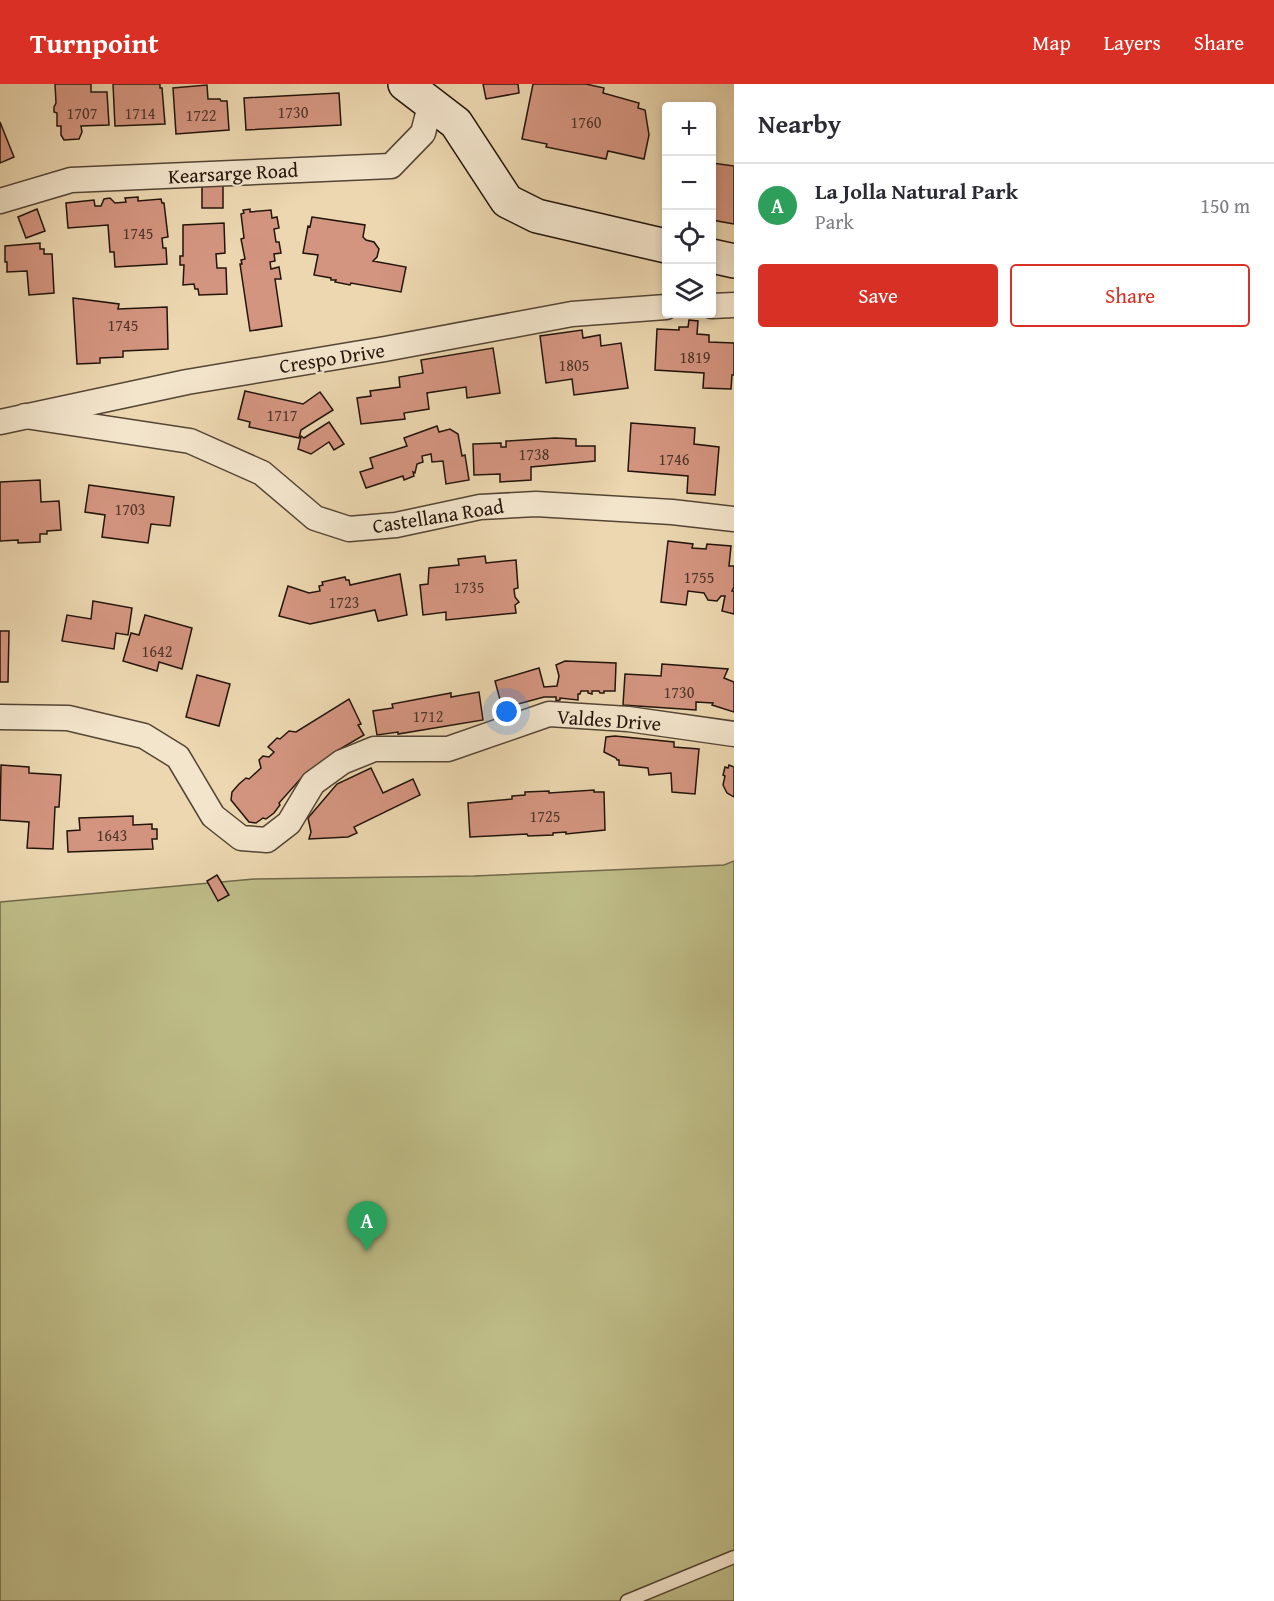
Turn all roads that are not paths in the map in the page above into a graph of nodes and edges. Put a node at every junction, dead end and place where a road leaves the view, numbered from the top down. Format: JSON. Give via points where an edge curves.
{"nodes":[{"id":1,"x":418,"y":93,"type":"edge"},
{"id":2,"x":0,"y":201,"type":"edge"},
{"id":3,"x":662,"y":245,"type":"edge"},
{"id":4,"x":716,"y":257,"type":"edge"},
{"id":5,"x":734,"y":261,"type":"edge"},
{"id":6,"x":734,"y":305,"type":"edge"},
{"id":7,"x":716,"y":306,"type":"edge"},
{"id":8,"x":662,"y":307,"type":"edge"},
{"id":9,"x":25,"y":416,"type":"junction"},
{"id":10,"x":0,"y":422,"type":"edge"},
{"id":11,"x":734,"y":519,"type":"edge"},
{"id":12,"x":0,"y":717,"type":"edge"},
{"id":13,"x":734,"y":734,"type":"edge"},
{"id":14,"x":734,"y":1557,"type":"edge"},
{"id":15,"x":627,"y":1601,"type":"edge"}],
"edges":[{"from":1,"to":2,"type":"street","name":"Kearsarge Road","via":[[423,133],[391,166],[71,180]]},
{"from":1,"to":3,"type":"street","via":[[456,123],[507,201],[537,216]]},
{"from":4,"to":5,"type":"street"},
{"from":6,"to":7,"type":"street"},
{"from":8,"to":9,"type":"street","name":"Crespo Drive","via":[[572,314],[187,382]]},
{"from":9,"to":10,"type":"street","name":"Crespo Drive"},
{"from":9,"to":11,"type":"street","name":"Castellana Road","via":[[190,441],[262,473],[315,518],[349,529],[396,525],[480,507],[537,504]]},
{"from":12,"to":13,"type":"street","name":"Valdes Drive","via":[[68,718],[144,736],[177,757],[213,816],[241,838],[267,840],[289,823],[314,783],[342,762],[374,749],[448,749],[549,714],[628,719]]},
{"from":14,"to":15,"type":"lane"}]}
